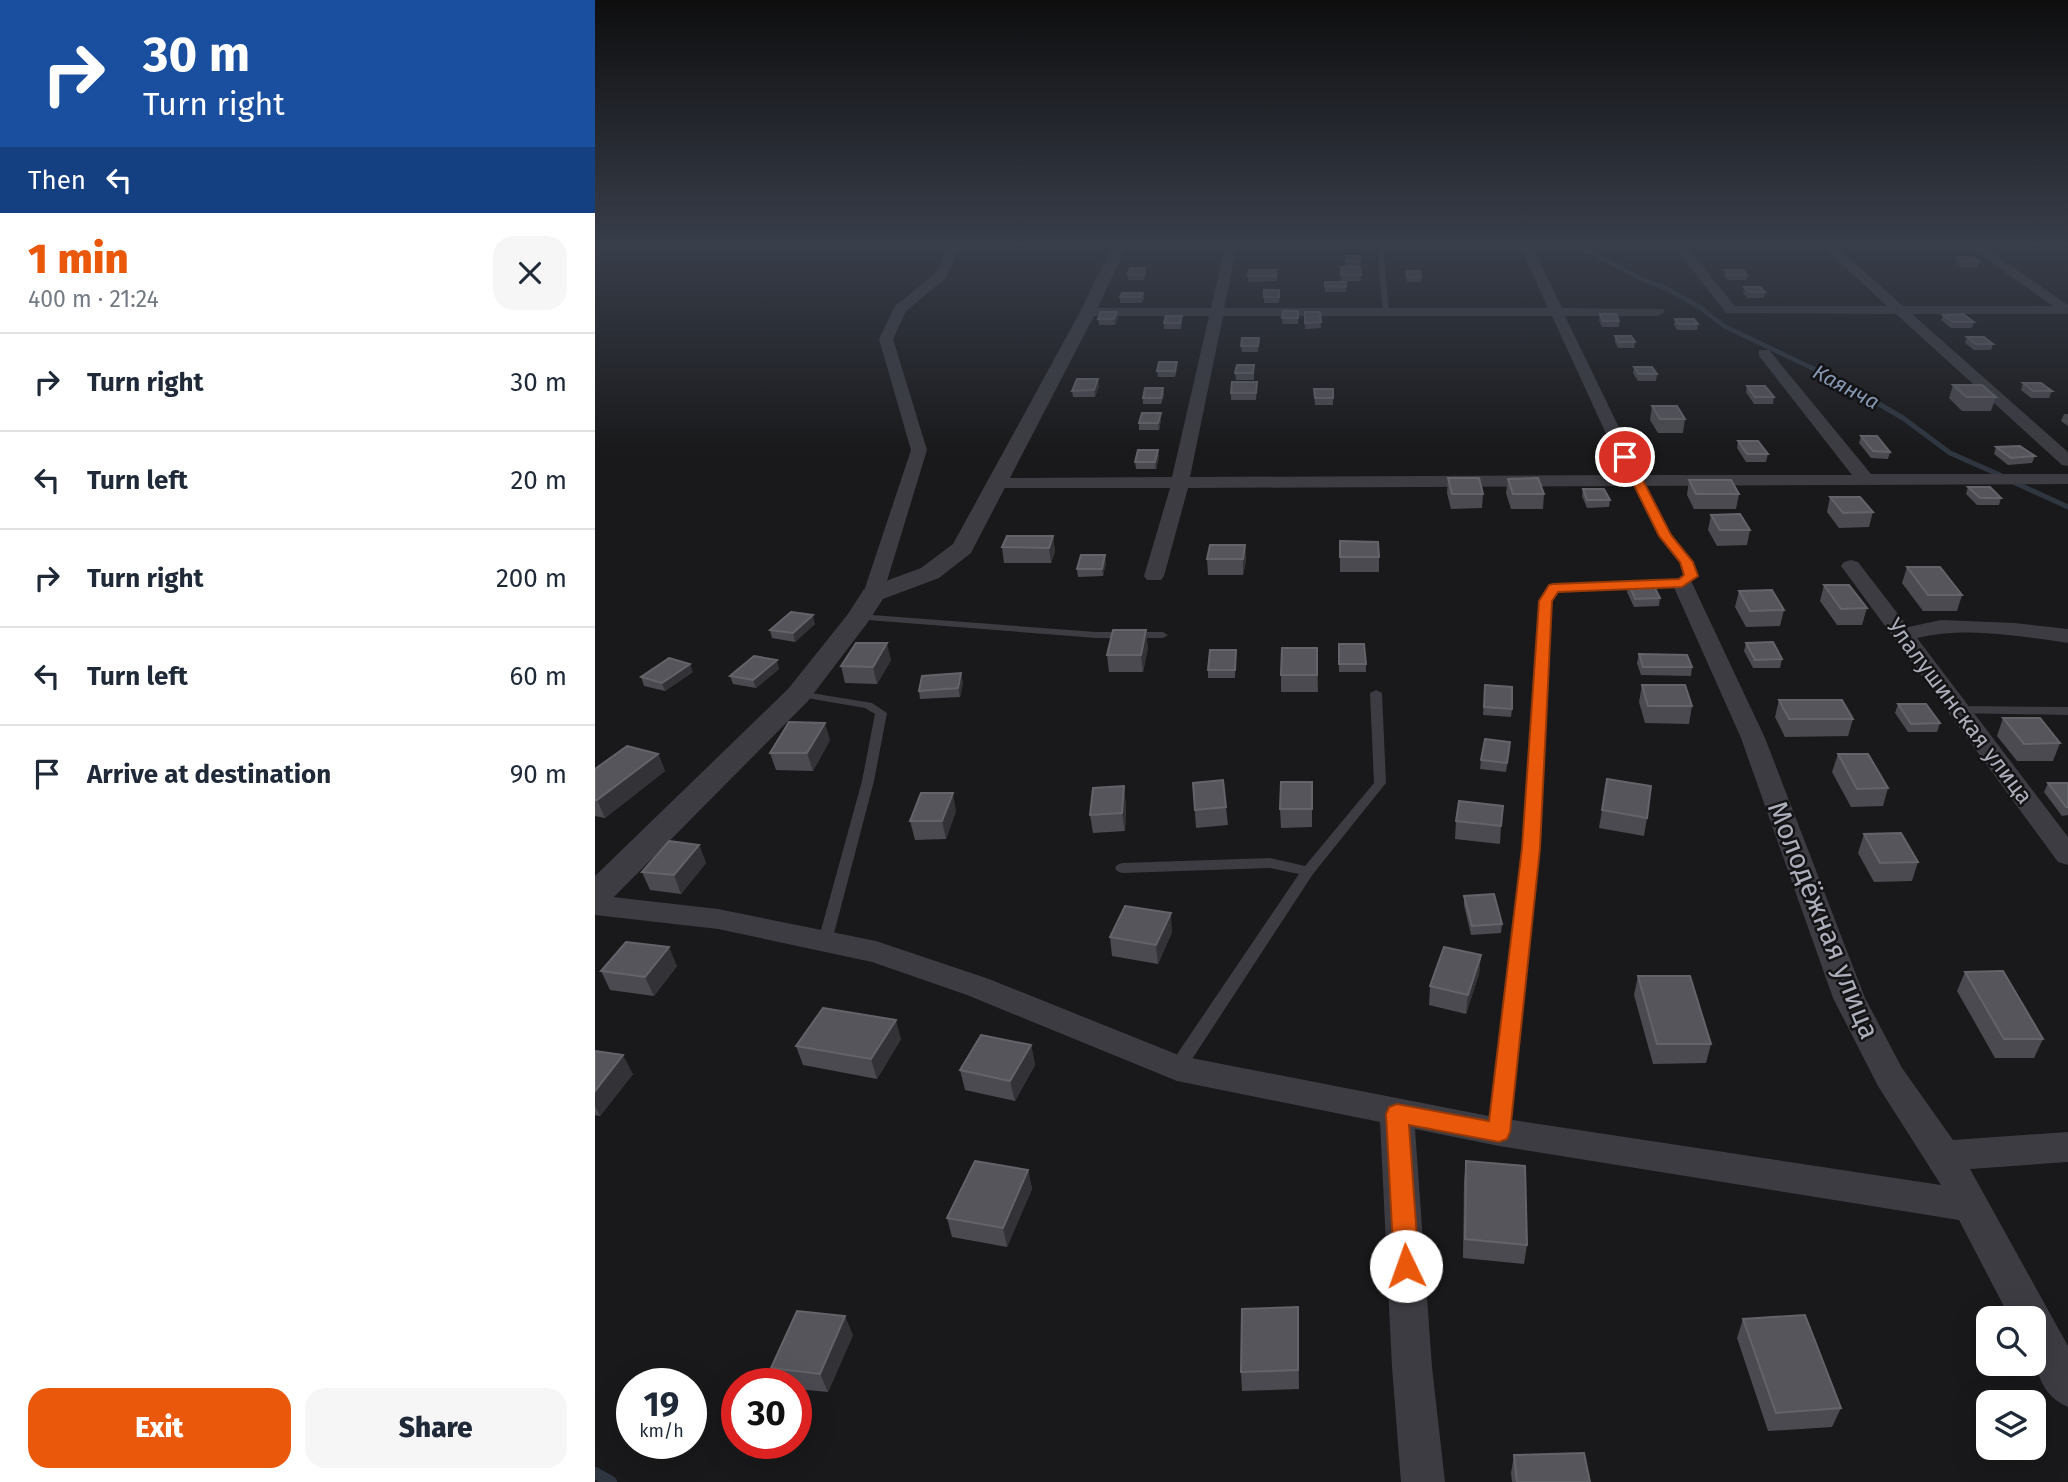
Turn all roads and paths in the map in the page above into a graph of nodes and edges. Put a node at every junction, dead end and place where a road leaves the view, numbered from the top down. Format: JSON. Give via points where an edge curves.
{"nodes":[{"id":1,"x":897,"y":315,"type":"edge"},
{"id":2,"x":1086,"y":315,"type":"edge"},
{"id":3,"x":1218,"y":315,"type":"edge"},
{"id":4,"x":1559,"y":315,"type":"edge"},
{"id":5,"x":1907,"y":315,"type":"edge"},
{"id":6,"x":1764,"y":353,"type":"dead end"},
{"id":7,"x":2068,"y":461,"type":"edge"},
{"id":8,"x":2068,"y":479,"type":"edge"},
{"id":9,"x":1866,"y":480,"type":"junction"},
{"id":10,"x":1636,"y":481,"type":"junction"},
{"id":11,"x":1180,"y":482,"type":"junction"},
{"id":12,"x":999,"y":483,"type":"junction"},
{"id":13,"x":1851,"y":566,"type":"dead end"},
{"id":14,"x":1154,"y":576,"type":"dead end"},
{"id":15,"x":1682,"y":583,"type":"junction"},
{"id":16,"x":866,"y":605,"type":"junction"},
{"id":17,"x":1163,"y":635,"type":"dead end"},
{"id":18,"x":1904,"y":635,"type":"junction"},
{"id":19,"x":2068,"y":636,"type":"edge"},
{"id":20,"x":1376,"y":693,"type":"dead end"},
{"id":21,"x":799,"y":694,"type":"junction"},
{"id":22,"x":1959,"y":710,"type":"junction"},
{"id":23,"x":2068,"y":711,"type":"edge"},
{"id":24,"x":2068,"y":856,"type":"edge"},
{"id":25,"x":1122,"y":868,"type":"dead end"},
{"id":26,"x":1308,"y":871,"type":"junction"},
{"id":27,"x":595,"y":896,"type":"edge"},
{"id":28,"x":595,"y":905,"type":"edge"},
{"id":29,"x":825,"y":941,"type":"junction"},
{"id":30,"x":1177,"y":1068,"type":"junction"},
{"id":31,"x":1397,"y":1114,"type":"junction"},
{"id":32,"x":1499,"y":1132,"type":"junction"},
{"id":33,"x":2068,"y":1147,"type":"edge"},
{"id":34,"x":1944,"y":1156,"type":"junction"},
{"id":35,"x":1970,"y":1206,"type":"junction"},
{"id":36,"x":2024,"y":1306,"type":"edge"},
{"id":37,"x":2046,"y":1346,"type":"edge"},
{"id":38,"x":2068,"y":1386,"type":"edge"},
{"id":39,"x":1423,"y":1482,"type":"edge"}],
"edges":[{"from":1,"to":16,"type":"street","via":[[886,339],[919,450]]},
{"from":2,"to":12,"type":"street"},
{"from":3,"to":11,"type":"street"},
{"from":4,"to":10,"type":"street"},
{"from":5,"to":7,"type":"street"},
{"from":6,"to":9,"type":"street"},
{"from":8,"to":9,"type":"street"},
{"from":9,"to":10,"type":"street"},
{"from":10,"to":11,"type":"street"},
{"from":10,"to":15,"type":"lane","via":[[1686,562],[1691,576]]},
{"from":11,"to":12,"type":"street"},
{"from":11,"to":14,"type":"street"},
{"from":12,"to":16,"type":"street","via":[[963,548],[930,573]]},
{"from":13,"to":18,"type":"street","name":"Улалушинская улица"},
{"from":15,"to":32,"type":"lane","via":[[1553,588],[1545,601],[1531,848]]},
{"from":15,"to":34,"type":"street","name":"Молодёжная улица","via":[[1753,738],[1849,998],[1890,1077]]},
{"from":16,"to":17,"type":"lane","via":[[1095,635]]},
{"from":16,"to":21,"type":"street"},
{"from":18,"to":19,"type":"street","via":[[1941,626]]},
{"from":18,"to":22,"type":"street","name":"Улалушинская улица"},
{"from":20,"to":26,"type":"lane","via":[[1380,783]]},
{"from":21,"to":27,"type":"street"},
{"from":21,"to":29,"type":"lane","via":[[868,705],[881,713],[868,781]]},
{"from":22,"to":23,"type":"lane"},
{"from":22,"to":24,"type":"street","name":"Улалушинская улица"},
{"from":25,"to":26,"type":"lane","via":[[1270,863]]},
{"from":26,"to":30,"type":"lane"},
{"from":28,"to":29,"type":"street","via":[[717,919]]},
{"from":29,"to":30,"type":"street","via":[[876,951],[978,987]]},
{"from":30,"to":31,"type":"street"},
{"from":31,"to":32,"type":"street"},
{"from":31,"to":39,"type":"street"},
{"from":32,"to":35,"type":"street"},
{"from":33,"to":34,"type":"street"},
{"from":34,"to":35,"type":"street","name":"Молодёжная улица"},
{"from":35,"to":36,"type":"street","name":"Молодёжная улица"},
{"from":37,"to":38,"type":"street","name":"Молодёжная улица"}]}
